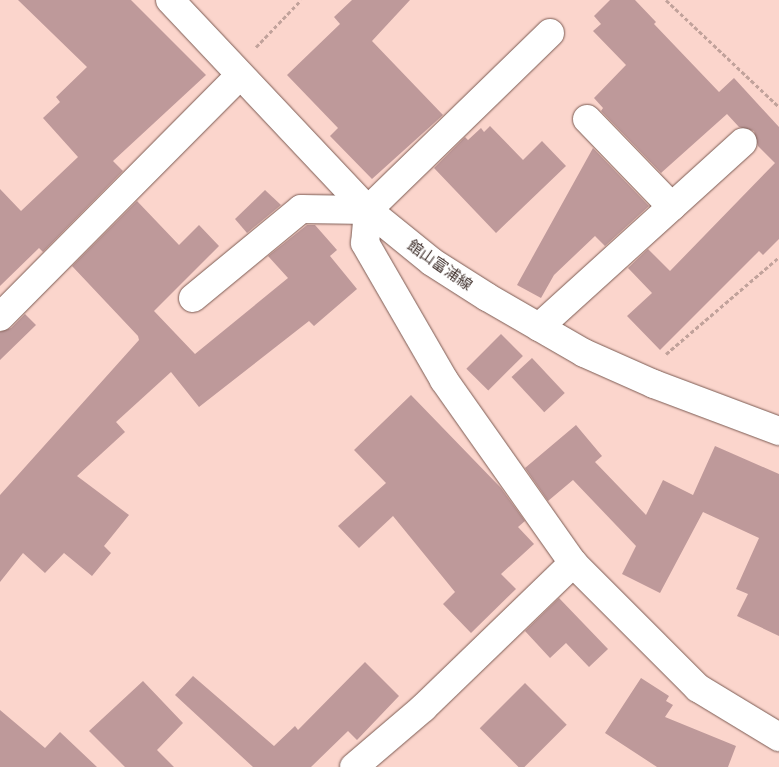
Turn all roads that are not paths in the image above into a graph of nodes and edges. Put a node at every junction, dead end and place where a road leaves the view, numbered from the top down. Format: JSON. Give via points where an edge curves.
{"nodes":[{"id":1,"x":170,"y":0,"type":"edge"},
{"id":2,"x":550,"y":33,"type":"dead end"},
{"id":3,"x":239,"y":76,"type":"junction"},
{"id":4,"x":587,"y":119,"type":"dead end"},
{"id":5,"x":743,"y":142,"type":"dead end"},
{"id":6,"x":672,"y":207,"type":"junction"},
{"id":7,"x":368,"y":210,"type":"junction"},
{"id":8,"x":193,"y":298,"type":"dead end"},
{"id":9,"x":0,"y":317,"type":"edge"},
{"id":10,"x":539,"y":327,"type":"junction"},
{"id":11,"x":779,"y":431,"type":"edge"},
{"id":12,"x":573,"y":563,"type":"junction"},
{"id":13,"x":779,"y":737,"type":"edge"},
{"id":14,"x":354,"y":767,"type":"edge"}],
"edges":[{"from":1,"to":3,"type":"street","name":"館山富浦線"},
{"from":2,"to":7,"type":"street"},
{"from":3,"to":7,"type":"street","name":"館山富浦線"},
{"from":3,"to":9,"type":"street"},
{"from":4,"to":6,"type":"street"},
{"from":5,"to":6,"type":"street"},
{"from":6,"to":10,"type":"street"},
{"from":7,"to":8,"type":"street","via":[[301,209]]},
{"from":7,"to":10,"type":"street","name":"館山富浦線","via":[[432,262]]},
{"from":7,"to":12,"type":"street","via":[[365,243],[444,380]]},
{"from":10,"to":11,"type":"street","name":"館山富浦線","via":[[638,378]]},
{"from":12,"to":13,"type":"street","via":[[698,688]]},
{"from":12,"to":14,"type":"street","via":[[423,708]]}]}
